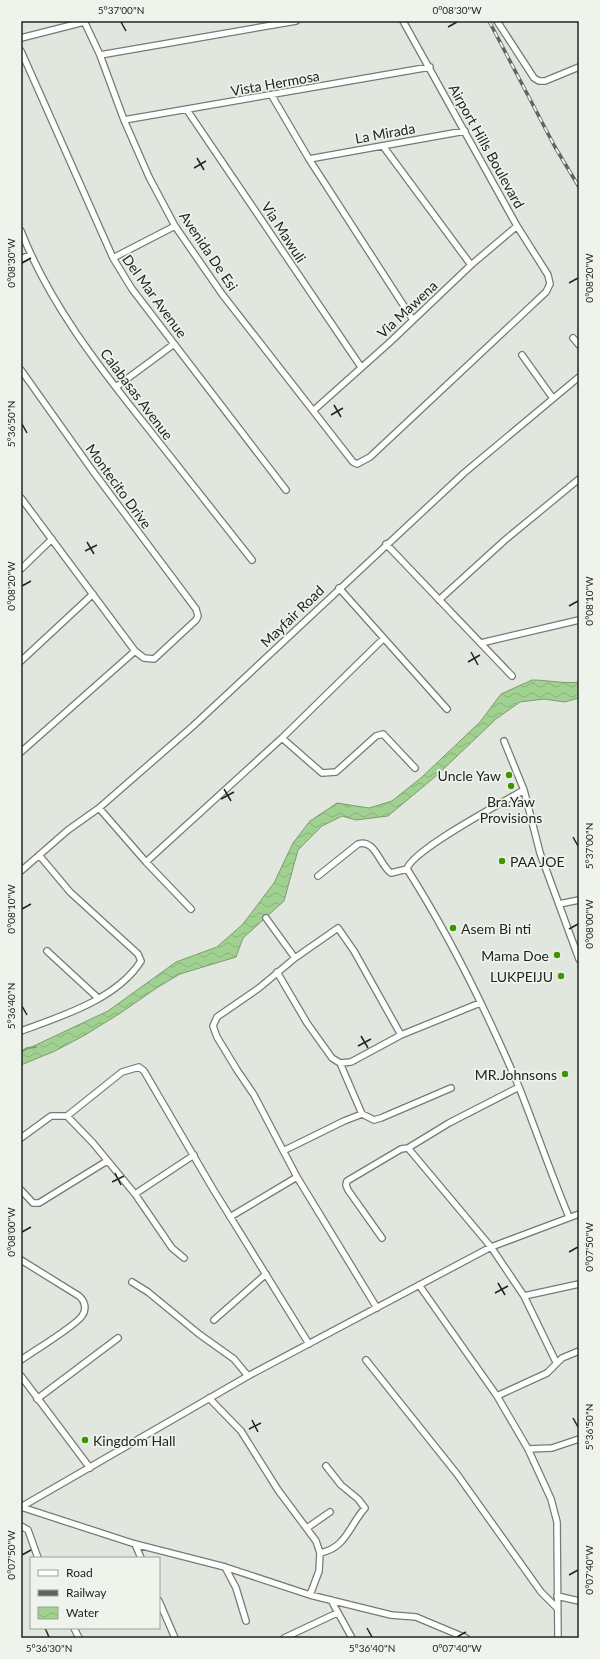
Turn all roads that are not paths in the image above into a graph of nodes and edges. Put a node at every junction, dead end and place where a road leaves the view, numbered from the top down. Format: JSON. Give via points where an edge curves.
{"nodes":[{"id":1,"x":84,"y":21,"type":"edge"},
{"id":2,"x":296,"y":21,"type":"edge"},
{"id":3,"x":403,"y":21,"type":"edge"},
{"id":4,"x":498,"y":21,"type":"edge"},
{"id":5,"x":21,"y":38,"type":"edge"},
{"id":6,"x":21,"y":52,"type":"edge"},
{"id":7,"x":100,"y":55,"type":"junction"},
{"id":8,"x":430,"y":67,"type":"junction"},
{"id":9,"x":579,"y":67,"type":"edge"},
{"id":10,"x":272,"y":96,"type":"junction"},
{"id":11,"x":188,"y":110,"type":"junction"},
{"id":12,"x":124,"y":120,"type":"junction"},
{"id":13,"x":464,"y":130,"type":"junction"},
{"id":14,"x":383,"y":146,"type":"junction"},
{"id":15,"x":309,"y":159,"type":"junction"},
{"id":16,"x":176,"y":226,"type":"junction"},
{"id":17,"x":517,"y":226,"type":"junction"},
{"id":18,"x":21,"y":231,"type":"edge"},
{"id":19,"x":30,"y":255,"type":"junction"},
{"id":20,"x":113,"y":258,"type":"junction"},
{"id":21,"x":21,"y":259,"type":"edge"},
{"id":22,"x":471,"y":265,"type":"junction"},
{"id":23,"x":413,"y":320,"type":"junction"},
{"id":24,"x":573,"y":338,"type":"dead end"},
{"id":25,"x":174,"y":344,"type":"junction"},
{"id":26,"x":579,"y":345,"type":"edge"},
{"id":27,"x":522,"y":355,"type":"dead end"},
{"id":28,"x":361,"y":367,"type":"junction"},
{"id":29,"x":21,"y":370,"type":"edge"},
{"id":30,"x":579,"y":377,"type":"edge"},
{"id":31,"x":116,"y":388,"type":"junction"},
{"id":32,"x":552,"y":397,"type":"junction"},
{"id":33,"x":314,"y":410,"type":"junction"},
{"id":34,"x":361,"y":463,"type":"joint"},
{"id":35,"x":579,"y":479,"type":"edge"},
{"id":36,"x":286,"y":490,"type":"dead end"},
{"id":37,"x":21,"y":498,"type":"edge"},
{"id":38,"x":52,"y":539,"type":"junction"},
{"id":39,"x":386,"y":544,"type":"junction"},
{"id":40,"x":252,"y":560,"type":"dead end"},
{"id":41,"x":21,"y":568,"type":"edge"},
{"id":42,"x":339,"y":588,"type":"junction"},
{"id":43,"x":93,"y":594,"type":"junction"},
{"id":44,"x":439,"y":600,"type":"junction"},
{"id":45,"x":579,"y":620,"type":"edge"},
{"id":46,"x":383,"y":639,"type":"junction"},
{"id":47,"x":481,"y":643,"type":"junction"},
{"id":48,"x":135,"y":650,"type":"junction"},
{"id":49,"x":21,"y":661,"type":"edge"},
{"id":50,"x":512,"y":676,"type":"dead end"},
{"id":51,"x":447,"y":709,"type":"dead end"},
{"id":52,"x":282,"y":738,"type":"junction"},
{"id":53,"x":504,"y":741,"type":"dead end"},
{"id":54,"x":21,"y":752,"type":"edge"},
{"id":55,"x":415,"y":768,"type":"dead end"},
{"id":56,"x":524,"y":790,"type":"junction"},
{"id":57,"x":99,"y":808,"type":"junction"},
{"id":58,"x":39,"y":855,"type":"junction"},
{"id":59,"x":146,"y":862,"type":"junction"},
{"id":60,"x":407,"y":869,"type":"junction"},
{"id":61,"x":21,"y":871,"type":"edge"},
{"id":62,"x":318,"y":876,"type":"dead end"},
{"id":63,"x":579,"y":900,"type":"edge"},
{"id":64,"x":559,"y":904,"type":"junction"},
{"id":65,"x":191,"y":909,"type":"dead end"},
{"id":66,"x":266,"y":918,"type":"dead end"},
{"id":67,"x":47,"y":951,"type":"dead end"},
{"id":68,"x":295,"y":958,"type":"junction"},
{"id":69,"x":579,"y":959,"type":"edge"},
{"id":70,"x":277,"y":972,"type":"junction"},
{"id":71,"x":98,"y":998,"type":"junction"},
{"id":72,"x":480,"y":1003,"type":"junction"},
{"id":73,"x":21,"y":1030,"type":"edge"},
{"id":74,"x":401,"y":1035,"type":"junction"},
{"id":75,"x":351,"y":1062,"type":"junction"},
{"id":76,"x":340,"y":1063,"type":"junction"},
{"id":77,"x":346,"y":1074,"type":"junction"},
{"id":78,"x":518,"y":1087,"type":"junction"},
{"id":79,"x":451,"y":1088,"type":"dead end"},
{"id":80,"x":362,"y":1114,"type":"junction"},
{"id":81,"x":67,"y":1116,"type":"junction"},
{"id":82,"x":21,"y":1138,"type":"edge"},
{"id":83,"x":408,"y":1148,"type":"junction"},
{"id":84,"x":285,"y":1150,"type":"junction"},
{"id":85,"x":194,"y":1155,"type":"junction"},
{"id":86,"x":107,"y":1161,"type":"junction"},
{"id":87,"x":297,"y":1177,"type":"junction"},
{"id":88,"x":21,"y":1190,"type":"edge"},
{"id":89,"x":135,"y":1194,"type":"junction"},
{"id":90,"x":579,"y":1214,"type":"edge"},
{"id":91,"x":230,"y":1217,"type":"junction"},
{"id":92,"x":569,"y":1217,"type":"junction"},
{"id":93,"x":382,"y":1238,"type":"dead end"},
{"id":94,"x":492,"y":1247,"type":"junction"},
{"id":95,"x":184,"y":1258,"type":"dead end"},
{"id":96,"x":21,"y":1260,"type":"edge"},
{"id":97,"x":266,"y":1274,"type":"junction"},
{"id":98,"x":132,"y":1282,"type":"dead end"},
{"id":99,"x":579,"y":1284,"type":"edge"},
{"id":100,"x":419,"y":1285,"type":"junction"},
{"id":101,"x":524,"y":1296,"type":"junction"},
{"id":102,"x":377,"y":1308,"type":"junction"},
{"id":103,"x":214,"y":1320,"type":"dead end"},
{"id":104,"x":118,"y":1338,"type":"dead end"},
{"id":105,"x":309,"y":1344,"type":"junction"},
{"id":106,"x":579,"y":1351,"type":"edge"},
{"id":107,"x":21,"y":1360,"type":"edge"},
{"id":108,"x":366,"y":1360,"type":"dead end"},
{"id":109,"x":556,"y":1362,"type":"junction"},
{"id":110,"x":21,"y":1376,"type":"edge"},
{"id":111,"x":248,"y":1376,"type":"junction"},
{"id":112,"x":497,"y":1396,"type":"junction"},
{"id":113,"x":210,"y":1398,"type":"junction"},
{"id":114,"x":37,"y":1399,"type":"junction"},
{"id":115,"x":579,"y":1439,"type":"edge"},
{"id":116,"x":528,"y":1449,"type":"junction"},
{"id":117,"x":326,"y":1466,"type":"dead end"},
{"id":118,"x":90,"y":1468,"type":"junction"},
{"id":119,"x":330,"y":1512,"type":"dead end"},
{"id":120,"x":21,"y":1526,"type":"edge"},
{"id":121,"x":306,"y":1528,"type":"junction"},
{"id":122,"x":135,"y":1544,"type":"junction"},
{"id":123,"x":320,"y":1553,"type":"junction"},
{"id":124,"x":38,"y":1557,"type":"edge"},
{"id":125,"x":141,"y":1557,"type":"edge"},
{"id":126,"x":225,"y":1567,"type":"junction"},
{"id":127,"x":310,"y":1595,"type":"junction"},
{"id":128,"x":557,"y":1596,"type":"junction"},
{"id":129,"x":331,"y":1600,"type":"junction"},
{"id":130,"x":579,"y":1601,"type":"edge"},
{"id":131,"x":160,"y":1603,"type":"edge"},
{"id":132,"x":557,"y":1608,"type":"junction"},
{"id":133,"x":337,"y":1613,"type":"junction"},
{"id":134,"x":246,"y":1621,"type":"dead end"},
{"id":135,"x":74,"y":1629,"type":"edge"},
{"id":136,"x":79,"y":1638,"type":"edge"},
{"id":137,"x":175,"y":1638,"type":"edge"},
{"id":138,"x":284,"y":1638,"type":"edge"},
{"id":139,"x":352,"y":1638,"type":"edge"},
{"id":140,"x":466,"y":1638,"type":"edge"},
{"id":141,"x":558,"y":1638,"type":"edge"}],
"edges":[{"from":1,"to":5,"type":"street"},
{"from":1,"to":7,"type":"street","name":"Avenida De Esi"},
{"from":2,"to":7,"type":"street"},
{"from":3,"to":8,"type":"street","name":"Airport Hills Boulevard"},
{"from":4,"to":9,"type":"street","via":[[534,78],[539,81]]},
{"from":6,"to":20,"type":"street","name":"Del Mar Avenue"},
{"from":7,"to":12,"type":"street","name":"Avenida De Esi"},
{"from":8,"to":10,"type":"street","name":"Vista Hermosa"},
{"from":8,"to":13,"type":"street","name":"Airport Hills Boulevard"},
{"from":10,"to":11,"type":"street","name":"Vista Hermosa"},
{"from":10,"to":15,"type":"street"},
{"from":11,"to":12,"type":"street","name":"Vista Hermosa"},
{"from":11,"to":28,"type":"street","name":"Via Mawuli"},
{"from":12,"to":16,"type":"street","name":"Avenida De Esi","via":[[149,177]]},
{"from":13,"to":14,"type":"street","name":"La Mirada"},
{"from":13,"to":17,"type":"street","name":"Airport Hills Boulevard"},
{"from":14,"to":15,"type":"street","name":"La Mirada"},
{"from":14,"to":22,"type":"street"},
{"from":15,"to":23,"type":"street"},
{"from":16,"to":20,"type":"street"},
{"from":16,"to":33,"type":"street","name":"Avenida De Esi","via":[[222,294]]},
{"from":17,"to":22,"type":"street","name":"Via Mawena"},
{"from":17,"to":34,"type":"street","name":"Airport Hills Boulevard","via":[[548,275],[550,284],[546,292]]},
{"from":18,"to":19,"type":"street","name":"Calabasas Avenue"},
{"from":19,"to":21,"type":"street"},
{"from":19,"to":31,"type":"street","name":"Calabasas Avenue","via":[[68,322]]},
{"from":20,"to":25,"type":"street","name":"Del Mar Avenue","via":[[132,289]]},
{"from":22,"to":23,"type":"street","name":"Via Mawena"},
{"from":23,"to":28,"type":"street","name":"Via Mawena"},
{"from":24,"to":26,"type":"street"},
{"from":25,"to":31,"type":"street"},
{"from":25,"to":36,"type":"street","name":"Del Mar Avenue"},
{"from":27,"to":32,"type":"street"},
{"from":28,"to":33,"type":"street","name":"Via Mawena"},
{"from":29,"to":48,"type":"street","name":"Montecito Drive","via":[[196,609],[196,620],[154,659],[144,658]]},
{"from":30,"to":32,"type":"street","name":"Mayfair Road"},
{"from":31,"to":40,"type":"street","name":"Calabasas Avenue"},
{"from":32,"to":39,"type":"street","name":"Mayfair Road"},
{"from":33,"to":34,"type":"street","name":"Avenida De Esi","via":[[353,462]]},
{"from":35,"to":44,"type":"street","via":[[505,540]]},
{"from":37,"to":38,"type":"street"},
{"from":38,"to":41,"type":"street"},
{"from":38,"to":43,"type":"street"},
{"from":39,"to":42,"type":"street","name":"Mayfair Road"},
{"from":39,"to":44,"type":"street"},
{"from":42,"to":46,"type":"street"},
{"from":42,"to":57,"type":"street","name":"Mayfair Road","via":[[193,726]]},
{"from":43,"to":48,"type":"street"},
{"from":43,"to":49,"type":"street"},
{"from":44,"to":47,"type":"street"},
{"from":45,"to":47,"type":"street"},
{"from":46,"to":51,"type":"street"},
{"from":46,"to":52,"type":"street"},
{"from":47,"to":50,"type":"street"},
{"from":48,"to":54,"type":"street"},
{"from":52,"to":55,"type":"street","via":[[322,773],[329,774],[336,772],[376,736],[383,734]]},
{"from":52,"to":59,"type":"street"},
{"from":53,"to":56,"type":"street"},
{"from":56,"to":60,"type":"street","via":[[432,844],[409,863]]},
{"from":56,"to":64,"type":"street","via":[[540,853]]},
{"from":57,"to":58,"type":"street","name":"Mayfair Road"},
{"from":57,"to":59,"type":"street"},
{"from":58,"to":61,"type":"street","name":"Mayfair Road"},
{"from":58,"to":71,"type":"street","via":[[70,892],[138,954],[141,961],[120,986]]},
{"from":59,"to":65,"type":"street"},
{"from":60,"to":62,"type":"street","via":[[391,873],[369,844],[363,842]]},
{"from":60,"to":72,"type":"street","via":[[460,958]]},
{"from":63,"to":64,"type":"street"},
{"from":64,"to":69,"type":"street"},
{"from":66,"to":68,"type":"street"},
{"from":67,"to":71,"type":"street"},
{"from":68,"to":70,"type":"street"},
{"from":68,"to":74,"type":"street","via":[[338,928],[354,951]]},
{"from":70,"to":76,"type":"street","via":[[307,1023],[332,1058]]},
{"from":70,"to":84,"type":"street","via":[[259,988],[216,1017],[213,1026],[217,1037]]},
{"from":71,"to":73,"type":"street","via":[[64,1016]]},
{"from":72,"to":74,"type":"street"},
{"from":72,"to":78,"type":"street"},
{"from":74,"to":75,"type":"street"},
{"from":75,"to":76,"type":"street"},
{"from":75,"to":77,"type":"street"},
{"from":76,"to":77,"type":"street"},
{"from":77,"to":80,"type":"street"},
{"from":78,"to":83,"type":"street"},
{"from":78,"to":92,"type":"street"},
{"from":79,"to":80,"type":"street","via":[[381,1118],[374,1120]]},
{"from":80,"to":84,"type":"street"},
{"from":81,"to":82,"type":"street","via":[[51,1116]]},
{"from":81,"to":85,"type":"street","via":[[122,1072],[139,1067],[148,1075]]},
{"from":81,"to":86,"type":"street"},
{"from":83,"to":93,"type":"street","via":[[401,1149],[347,1181],[348,1190]]},
{"from":83,"to":94,"type":"street"},
{"from":84,"to":87,"type":"street"},
{"from":85,"to":89,"type":"street"},
{"from":85,"to":91,"type":"street"},
{"from":86,"to":88,"type":"street","via":[[39,1203],[33,1203]]},
{"from":86,"to":89,"type":"street"},
{"from":87,"to":91,"type":"street"},
{"from":87,"to":102,"type":"street"},
{"from":89,"to":95,"type":"street","via":[[172,1248]]},
{"from":90,"to":92,"type":"street"},
{"from":91,"to":97,"type":"street"},
{"from":92,"to":94,"type":"street"},
{"from":94,"to":100,"type":"street"},
{"from":94,"to":101,"type":"street"},
{"from":96,"to":107,"type":"street","via":[[79,1296],[83,1300],[85,1310],[70,1326]]},
{"from":97,"to":103,"type":"street"},
{"from":97,"to":105,"type":"street"},
{"from":98,"to":111,"type":"street","via":[[234,1359]]},
{"from":99,"to":101,"type":"street"},
{"from":100,"to":102,"type":"street"},
{"from":100,"to":112,"type":"street"},
{"from":101,"to":109,"type":"street"},
{"from":102,"to":105,"type":"street"},
{"from":104,"to":114,"type":"street"},
{"from":105,"to":111,"type":"street"},
{"from":106,"to":109,"type":"street"},
{"from":108,"to":132,"type":"street","via":[[457,1474],[541,1592]]},
{"from":109,"to":112,"type":"street","via":[[547,1373]]},
{"from":110,"to":114,"type":"street"},
{"from":111,"to":113,"type":"street"},
{"from":112,"to":116,"type":"street"},
{"from":113,"to":118,"type":"street"},
{"from":113,"to":121,"type":"street","via":[[241,1431],[278,1490]]},
{"from":114,"to":118,"type":"street"},
{"from":115,"to":116,"type":"street","via":[[552,1448]]},
{"from":116,"to":128,"type":"street","via":[[548,1492],[557,1522]]},
{"from":117,"to":123,"type":"street","via":[[340,1485],[365,1508],[333,1550]]},
{"from":118,"to":122,"type":"street","via":[[21,1507]]},
{"from":119,"to":121,"type":"street"},
{"from":120,"to":124,"type":"street","via":[[28,1530]]},
{"from":121,"to":123,"type":"street","via":[[316,1541]]},
{"from":122,"to":125,"type":"street"},
{"from":122,"to":126,"type":"street"},
{"from":123,"to":127,"type":"street","via":[[319,1571]]},
{"from":126,"to":127,"type":"street"},
{"from":126,"to":134,"type":"street","via":[[236,1588]]},
{"from":127,"to":129,"type":"street"},
{"from":128,"to":130,"type":"street"},
{"from":128,"to":132,"type":"street"},
{"from":129,"to":133,"type":"street"},
{"from":129,"to":140,"type":"street","via":[[391,1615],[416,1618]]},
{"from":131,"to":137,"type":"street"},
{"from":132,"to":141,"type":"street"},
{"from":133,"to":138,"type":"street"},
{"from":133,"to":139,"type":"street"},
{"from":135,"to":136,"type":"street"}]}
